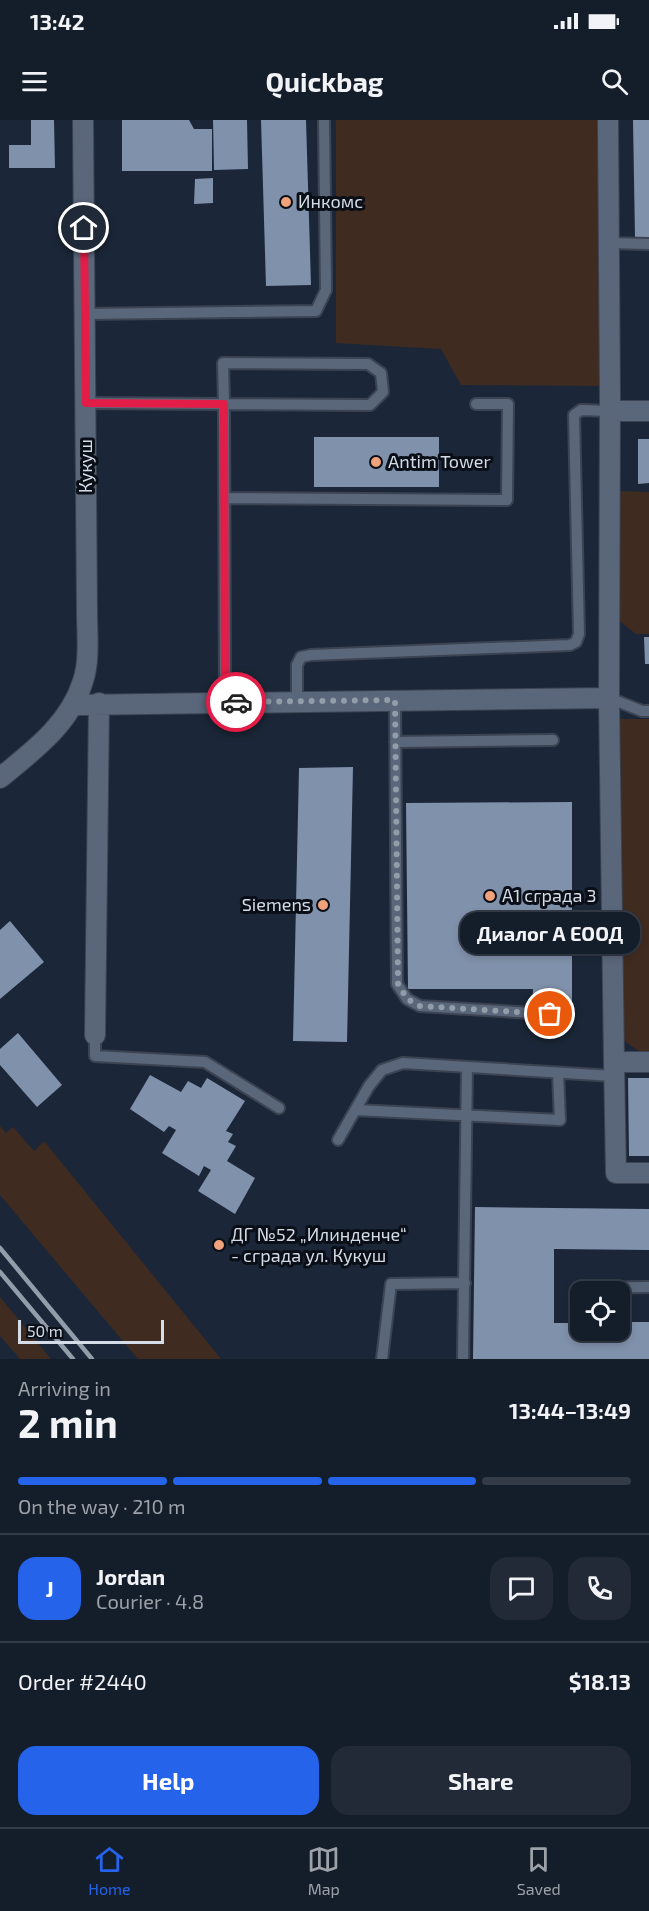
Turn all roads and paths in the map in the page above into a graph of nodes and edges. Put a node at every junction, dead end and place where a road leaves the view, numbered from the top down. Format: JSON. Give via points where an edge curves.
{"nodes":[{"id":1,"x":83,"y":120,"type":"edge"},
{"id":2,"x":324,"y":120,"type":"edge"},
{"id":3,"x":608,"y":120,"type":"edge"},
{"id":4,"x":609,"y":243,"type":"junction"},
{"id":5,"x":649,"y":244,"type":"edge"},
{"id":6,"x":85,"y":314,"type":"junction"},
{"id":7,"x":86,"y":403,"type":"junction"},
{"id":8,"x":224,"y":404,"type":"junction"},
{"id":9,"x":476,"y":404,"type":"dead end"},
{"id":10,"x":610,"y":411,"type":"junction"},
{"id":11,"x":649,"y":411,"type":"edge"},
{"id":12,"x":225,"y":498,"type":"junction"},
{"id":13,"x":609,"y":698,"type":"junction"},
{"id":14,"x":395,"y":700,"type":"junction"},
{"id":15,"x":297,"y":701,"type":"junction"},
{"id":16,"x":225,"y":702,"type":"junction"},
{"id":17,"x":99,"y":704,"type":"junction"},
{"id":18,"x":74,"y":705,"type":"junction"},
{"id":19,"x":649,"y":711,"type":"edge"},
{"id":20,"x":553,"y":740,"type":"dead end"},
{"id":21,"x":395,"y":742,"type":"junction"},
{"id":22,"x":0,"y":778,"type":"edge"},
{"id":23,"x":550,"y":1014,"type":"dead end"},
{"id":24,"x":95,"y":1035,"type":"joint"},
{"id":25,"x":649,"y":1062,"type":"edge"},
{"id":26,"x":467,"y":1067,"type":"junction"},
{"id":27,"x":614,"y":1069,"type":"junction"},
{"id":28,"x":558,"y":1072,"type":"junction"},
{"id":29,"x":279,"y":1108,"type":"dead end"},
{"id":30,"x":355,"y":1110,"type":"junction"},
{"id":31,"x":466,"y":1116,"type":"junction"},
{"id":32,"x":338,"y":1140,"type":"dead end"},
{"id":33,"x":649,"y":1173,"type":"edge"},
{"id":34,"x":465,"y":1283,"type":"junction"},
{"id":35,"x":630,"y":1287,"type":"edge"},
{"id":36,"x":649,"y":1287,"type":"edge"},
{"id":37,"x":382,"y":1359,"type":"edge"},
{"id":38,"x":464,"y":1359,"type":"edge"}],
"edges":[{"from":1,"to":6,"type":"street","name":"Кукуш"},
{"from":2,"to":6,"type":"lane","via":[[326,290],[316,311]]},
{"from":3,"to":4,"type":"street"},
{"from":4,"to":5,"type":"lane"},
{"from":4,"to":10,"type":"street"},
{"from":6,"to":7,"type":"street","name":"Кукуш"},
{"from":7,"to":8,"type":"lane"},
{"from":7,"to":18,"type":"street","name":"Кукуш","via":[[87,649],[84,679]]},
{"from":8,"to":8,"type":"lane","via":[[370,405],[383,392],[381,373],[368,364],[223,363]]},
{"from":8,"to":12,"type":"lane"},
{"from":9,"to":12,"type":"lane","via":[[508,404],[507,500]]},
{"from":10,"to":11,"type":"street"},
{"from":10,"to":13,"type":"street"},
{"from":10,"to":15,"type":"lane","via":[[581,410],[574,415],[579,634],[576,642],[301,657],[297,665]]},
{"from":12,"to":16,"type":"lane"},
{"from":13,"to":14,"type":"street"},
{"from":13,"to":19,"type":"lane"},
{"from":13,"to":27,"type":"street"},
{"from":14,"to":15,"type":"street"},
{"from":14,"to":21,"type":"lane"},
{"from":15,"to":16,"type":"street"},
{"from":16,"to":17,"type":"street"},
{"from":17,"to":18,"type":"street"},
{"from":17,"to":24,"type":"street"},
{"from":18,"to":22,"type":"street","name":"Кукуш","via":[[61,723]]},
{"from":20,"to":21,"type":"lane"},
{"from":21,"to":23,"type":"lane","via":[[398,984],[407,999],[420,1006]]},
{"from":24,"to":29,"type":"lane","via":[[95,1056],[205,1062]]},
{"from":25,"to":27,"type":"street"},
{"from":26,"to":28,"type":"lane"},
{"from":26,"to":30,"type":"lane","via":[[403,1063],[382,1070]]},
{"from":26,"to":31,"type":"lane"},
{"from":27,"to":28,"type":"lane"},
{"from":27,"to":33,"type":"street","via":[[616,1173]]},
{"from":28,"to":31,"type":"lane","via":[[560,1120]]},
{"from":30,"to":31,"type":"lane"},
{"from":30,"to":32,"type":"lane"},
{"from":31,"to":34,"type":"lane"},
{"from":34,"to":37,"type":"lane","via":[[391,1284]]},
{"from":34,"to":38,"type":"lane"},
{"from":35,"to":36,"type":"lane"}]}
